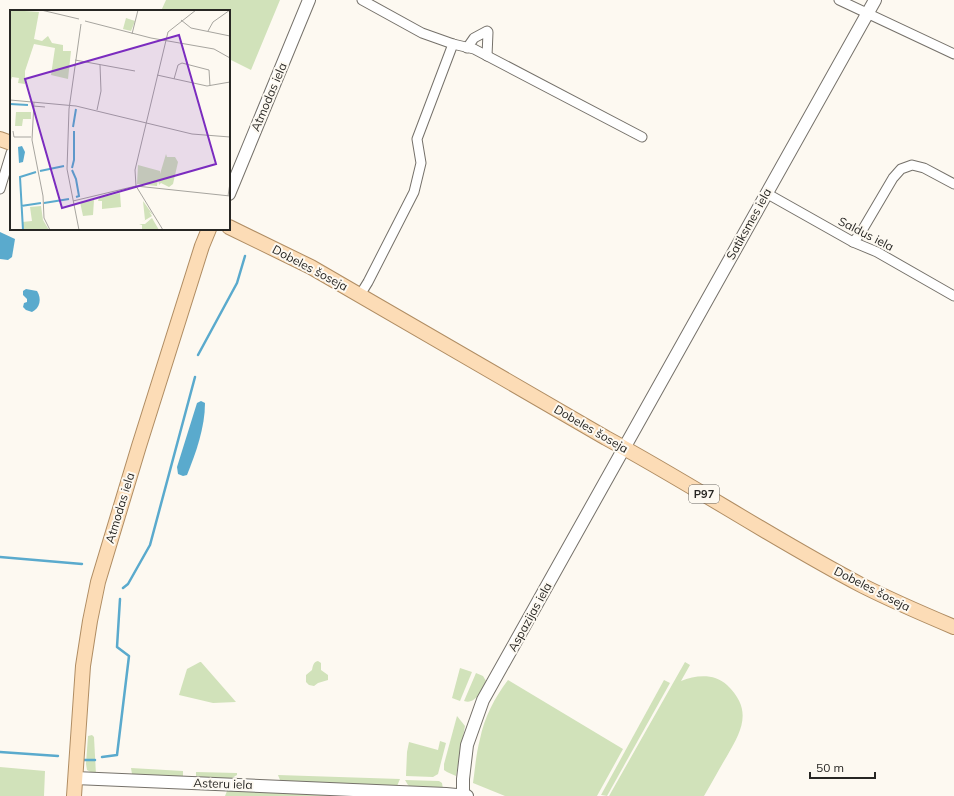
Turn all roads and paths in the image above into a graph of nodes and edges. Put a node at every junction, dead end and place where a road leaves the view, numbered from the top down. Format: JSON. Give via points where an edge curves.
{"nodes":[{"id":1,"x":309,"y":0,"type":"edge"},
{"id":2,"x":362,"y":0,"type":"edge"},
{"id":3,"x":839,"y":0,"type":"edge"},
{"id":4,"x":875,"y":0,"type":"edge"},
{"id":5,"x":867,"y":14,"type":"junction"},
{"id":6,"x":453,"y":44,"type":"junction"},
{"id":7,"x":467,"y":48,"type":"junction"},
{"id":8,"x":954,"y":54,"type":"edge"},
{"id":9,"x":487,"y":56,"type":"junction"},
{"id":10,"x":642,"y":137,"type":"dead end"},
{"id":11,"x":0,"y":139,"type":"edge"},
{"id":12,"x":10,"y":144,"type":"edge"},
{"id":13,"x":10,"y":158,"type":"edge"},
{"id":14,"x":8,"y":168,"type":"edge"},
{"id":15,"x":954,"y":184,"type":"edge"},
{"id":16,"x":0,"y":189,"type":"edge"},
{"id":17,"x":230,"y":192,"type":"edge"},
{"id":18,"x":766,"y":193,"type":"junction"},
{"id":19,"x":230,"y":227,"type":"edge"},
{"id":20,"x":209,"y":230,"type":"edge"},
{"id":21,"x":853,"y":242,"type":"junction"},
{"id":22,"x":360,"y":295,"type":"junction"},
{"id":23,"x":954,"y":296,"type":"edge"},
{"id":24,"x":624,"y":448,"type":"junction"},
{"id":25,"x":954,"y":627,"type":"edge"},
{"id":26,"x":75,"y":778,"type":"junction"},
{"id":27,"x":74,"y":796,"type":"edge"},
{"id":28,"x":464,"y":796,"type":"edge"}],
"edges":[{"from":1,"to":17,"type":"street","name":"Atmodas iela"},
{"from":2,"to":6,"type":"street","via":[[422,33]]},
{"from":3,"to":5,"type":"street"},
{"from":4,"to":5,"type":"street","name":"Satiksmes iela"},
{"from":5,"to":8,"type":"street"},
{"from":5,"to":18,"type":"street","name":"Satiksmes iela"},
{"from":6,"to":7,"type":"street"},
{"from":6,"to":22,"type":"street","via":[[417,139],[421,163],[414,192]]},
{"from":7,"to":9,"type":"street"},
{"from":7,"to":9,"type":"street","via":[[474,38],[487,31]]},
{"from":9,"to":10,"type":"street"},
{"from":11,"to":12,"type":"main road"},
{"from":13,"to":14,"type":"street"},
{"from":14,"to":16,"type":"street"},
{"from":15,"to":21,"type":"street","via":[[924,168],[912,165],[901,169]]},
{"from":18,"to":21,"type":"street","name":"Saldus iela"},
{"from":18,"to":24,"type":"street","name":"Satiksmes iela"},
{"from":19,"to":22,"type":"main road","name":"Dobeles šoseja","number":"P97","via":[[311,267]]},
{"from":20,"to":26,"type":"main road","name":"Atmodas iela","via":[[98,582],[82,666]]},
{"from":21,"to":23,"type":"street","name":"Saldus iela","via":[[877,252]]},
{"from":22,"to":24,"type":"main road","name":"Dobeles šoseja","number":"P97"},
{"from":24,"to":25,"type":"main road","name":"Dobeles šoseja","number":"P97","via":[[842,575],[914,611]]},
{"from":24,"to":28,"type":"street","name":"Aspazijas iela","via":[[483,700],[467,745]]},
{"from":26,"to":27,"type":"main road","name":"Atmodas iela"},
{"from":26,"to":28,"type":"street","name":"Asteru iela"}]}
